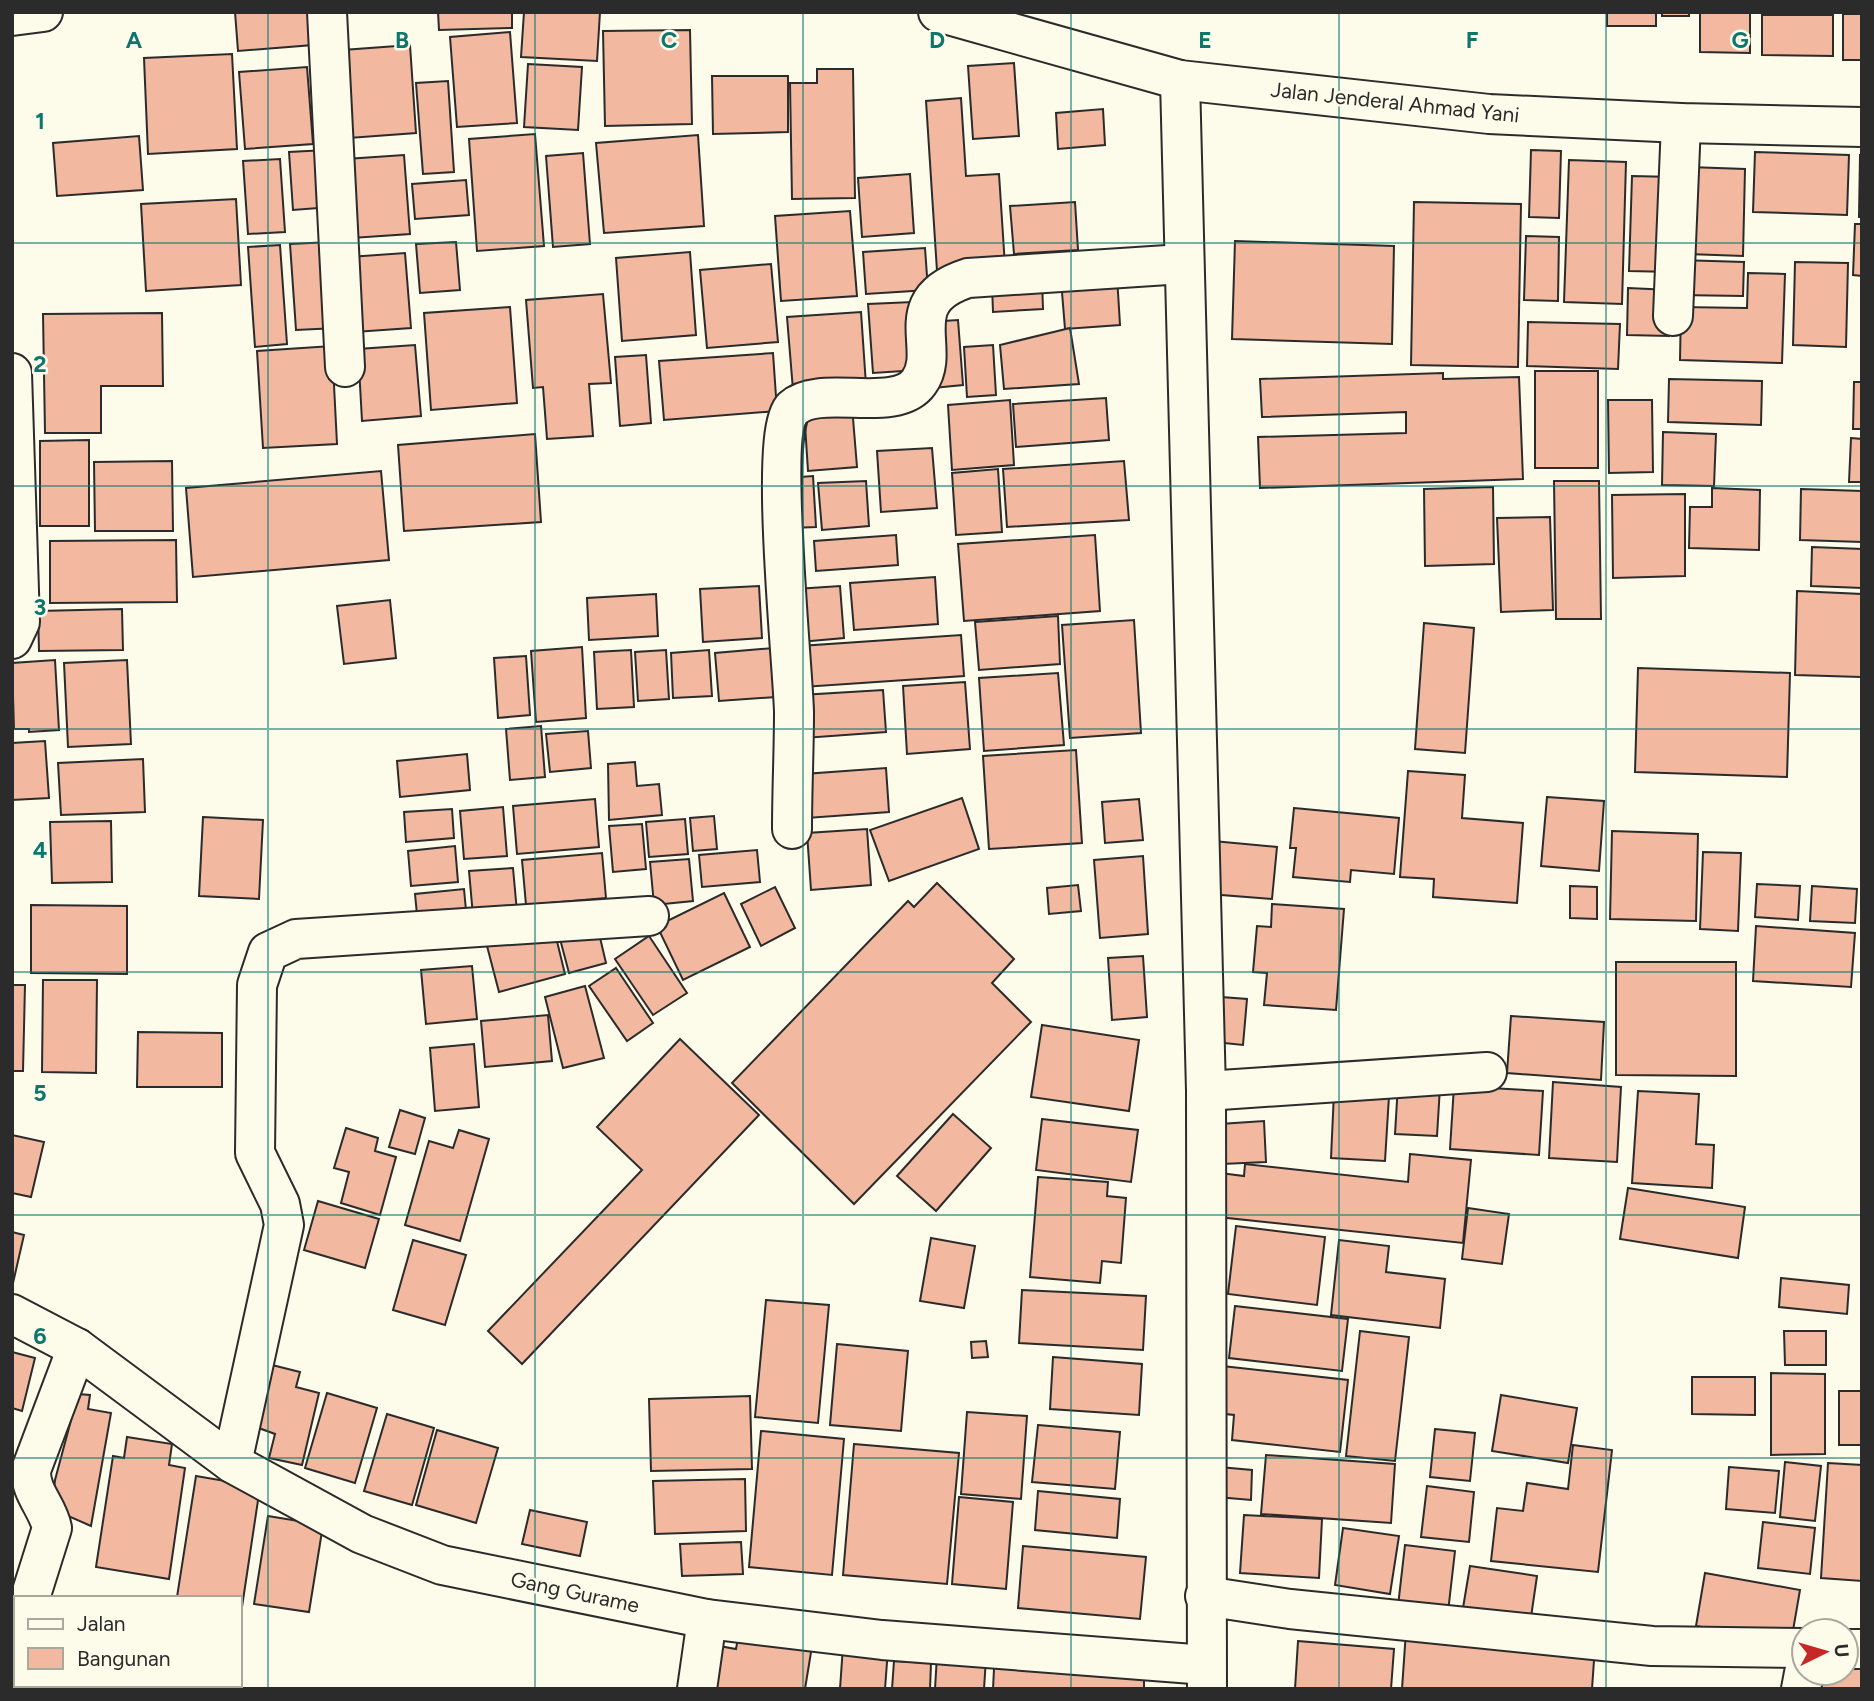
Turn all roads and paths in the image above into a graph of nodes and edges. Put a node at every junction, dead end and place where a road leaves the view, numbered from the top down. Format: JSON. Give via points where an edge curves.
{"nodes":[{"id":1,"x":43,"y":12,"type":"edge"},
{"id":2,"x":327,"y":12,"type":"edge"},
{"id":3,"x":938,"y":12,"type":"edge"},
{"id":4,"x":12,"y":16,"type":"edge"},
{"id":5,"x":1180,"y":80,"type":"junction"},
{"id":6,"x":1681,"y":123,"type":"junction"},
{"id":7,"x":1862,"y":127,"type":"edge"},
{"id":8,"x":1184,"y":264,"type":"junction"},
{"id":9,"x":1673,"y":316,"type":"dead end"},
{"id":10,"x":345,"y":367,"type":"dead end"},
{"id":11,"x":12,"y":373,"type":"edge"},
{"id":12,"x":12,"y":639,"type":"edge"},
{"id":13,"x":792,"y":829,"type":"dead end"},
{"id":14,"x":649,"y":916,"type":"dead end"},
{"id":15,"x":1487,"y":1072,"type":"dead end"},
{"id":16,"x":1206,"y":1091,"type":"junction"},
{"id":17,"x":12,"y":1314,"type":"edge"},
{"id":18,"x":77,"y":1348,"type":"junction"},
{"id":19,"x":232,"y":1463,"type":"junction"},
{"id":20,"x":31,"y":1596,"type":"edge"},
{"id":21,"x":1205,"y":1596,"type":"junction"},
{"id":22,"x":707,"y":1619,"type":"junction"},
{"id":23,"x":1790,"y":1648,"type":"edge"},
{"id":24,"x":1207,"y":1677,"type":"edge"},
{"id":25,"x":697,"y":1689,"type":"edge"}],
"edges":[{"from":1,"to":4,"type":"main road"},
{"from":2,"to":10,"type":"main road"},
{"from":3,"to":5,"type":"main road","name":"Jalan Jenderal Ahmad Yani"},
{"from":5,"to":6,"type":"main road","name":"Jalan Jenderal Ahmad Yani","via":[[1489,114]]},
{"from":5,"to":8,"type":"main road"},
{"from":6,"to":7,"type":"main road","name":"Jalan Jenderal Ahmad Yani"},
{"from":6,"to":9,"type":"main road"},
{"from":8,"to":13,"type":"main road","via":[[953,282],[931,302],[919,383],[903,393],[805,400],[791,409],[785,421],[783,512],[794,710]]},
{"from":8,"to":16,"type":"main road"},
{"from":11,"to":12,"type":"main road","via":[[20,622]]},
{"from":14,"to":19,"type":"main road","via":[[296,939],[268,952],[257,985],[255,1153],[280,1204],[284,1225]]},
{"from":15,"to":16,"type":"main road"},
{"from":16,"to":21,"type":"main road"},
{"from":17,"to":18,"type":"main road","name":"Gang Gurame"},
{"from":18,"to":19,"type":"main road","name":"Gang Gurame"},
{"from":18,"to":20,"type":"main road","via":[[31,1470],[34,1490],[52,1528]]},
{"from":19,"to":22,"type":"main road","name":"Gang Gurame","via":[[362,1534],[442,1565]]},
{"from":21,"to":23,"type":"main road","via":[[1652,1646]]},
{"from":21,"to":24,"type":"main road"},
{"from":22,"to":24,"type":"main road","name":"Gang Gurame"},
{"from":22,"to":25,"type":"main road"}]}
